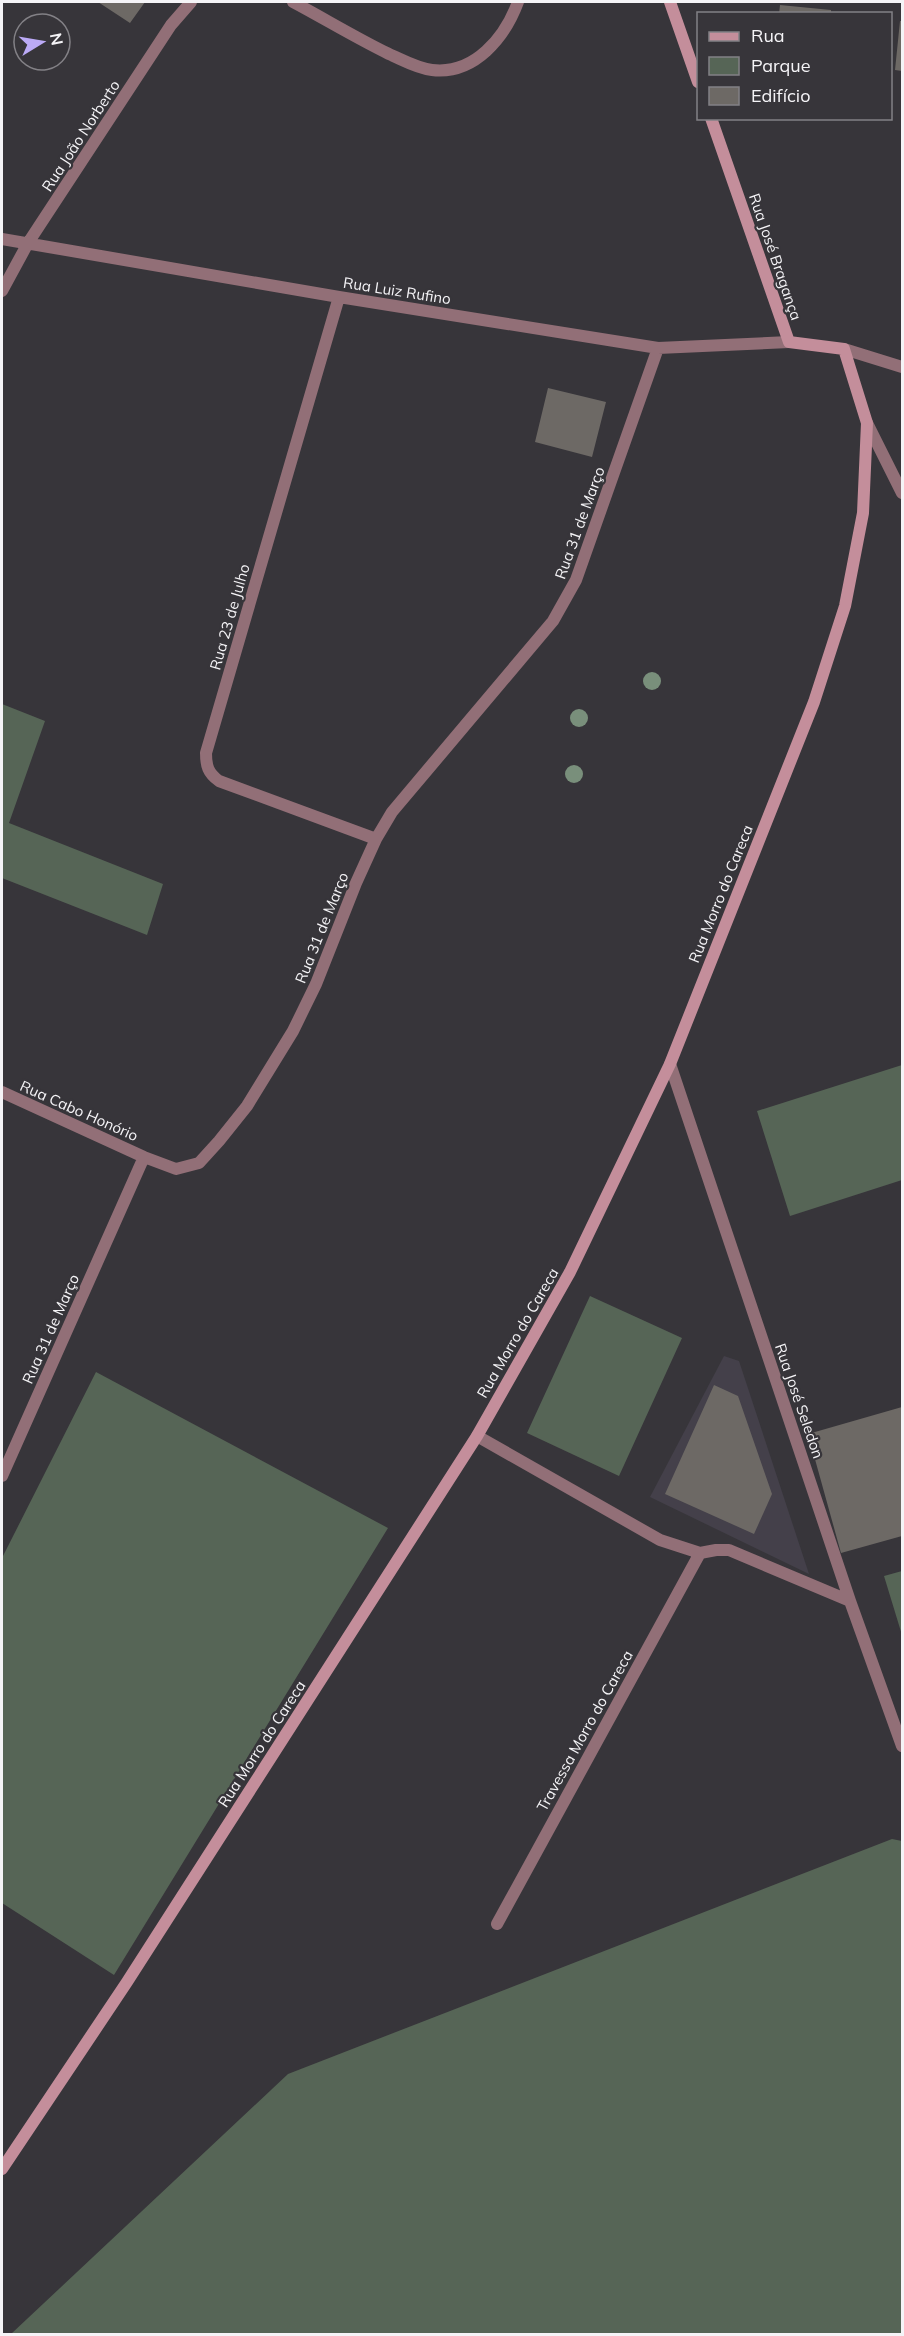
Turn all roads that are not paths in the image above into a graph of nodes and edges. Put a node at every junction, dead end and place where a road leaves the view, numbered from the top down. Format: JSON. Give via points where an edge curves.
{"nodes":[{"id":1,"x":191,"y":2,"type":"edge"},
{"id":2,"x":293,"y":2,"type":"edge"},
{"id":3,"x":518,"y":2,"type":"edge"},
{"id":4,"x":670,"y":2,"type":"edge"},
{"id":5,"x":697,"y":76,"type":"edge"},
{"id":6,"x":712,"y":120,"type":"edge"},
{"id":7,"x":2,"y":239,"type":"edge"},
{"id":8,"x":28,"y":243,"type":"junction"},
{"id":9,"x":2,"y":291,"type":"edge"},
{"id":10,"x":339,"y":297,"type":"junction"},
{"id":11,"x":789,"y":342,"type":"junction"},
{"id":12,"x":658,"y":348,"type":"junction"},
{"id":13,"x":844,"y":349,"type":"junction"},
{"id":14,"x":903,"y":367,"type":"edge"},
{"id":15,"x":867,"y":423,"type":"junction"},
{"id":16,"x":903,"y":493,"type":"edge"},
{"id":17,"x":376,"y":839,"type":"junction"},
{"id":18,"x":670,"y":1064,"type":"junction"},
{"id":19,"x":2,"y":1092,"type":"edge"},
{"id":20,"x":144,"y":1157,"type":"junction"},
{"id":21,"x":477,"y":1436,"type":"junction"},
{"id":22,"x":2,"y":1476,"type":"edge"},
{"id":23,"x":699,"y":1553,"type":"junction"},
{"id":24,"x":850,"y":1601,"type":"junction"},
{"id":25,"x":903,"y":1746,"type":"edge"},
{"id":26,"x":497,"y":1924,"type":"dead end"},
{"id":27,"x":2,"y":2169,"type":"edge"}],
"edges":[{"from":1,"to":8,"type":"street","name":"Rua João Norberto","via":[[171,25]]},
{"from":2,"to":3,"type":"street","via":[[417,67],[435,70],[462,66],[498,41]]},
{"from":4,"to":5,"type":"street"},
{"from":6,"to":11,"type":"street","name":"Rua José Bragança"},
{"from":7,"to":8,"type":"street","name":"Rua Luiz Rufino"},
{"from":8,"to":9,"type":"street","name":"Rua João Norberto"},
{"from":8,"to":10,"type":"street","name":"Rua Luiz Rufino"},
{"from":10,"to":12,"type":"street","name":"Rua Luiz Rufino"},
{"from":10,"to":17,"type":"street","name":"Rua 23 de Julho","via":[[206,753],[206,765],[210,775],[219,781]]},
{"from":11,"to":12,"type":"street","name":"Rua Luiz Rufino"},
{"from":11,"to":13,"type":"street","name":"Rua José Bragança"},
{"from":12,"to":17,"type":"street","name":"Rua 31 de Março","via":[[576,580],[553,621],[392,812]]},
{"from":13,"to":14,"type":"street"},
{"from":13,"to":15,"type":"street"},
{"from":15,"to":16,"type":"street"},
{"from":15,"to":18,"type":"street","name":"Rua Morro do Careca","via":[[863,513],[845,606],[814,702]]},
{"from":17,"to":20,"type":"street","name":"Rua 31 de Março","via":[[316,984],[293,1031],[247,1106],[199,1163],[176,1169]]},
{"from":18,"to":21,"type":"street","name":"Rua Morro do Careca","via":[[570,1272]]},
{"from":18,"to":24,"type":"street","name":"Rua José Seledon"},
{"from":19,"to":20,"type":"street","name":"Rua Cabo Honório"},
{"from":20,"to":22,"type":"street","name":"Rua 31 de Março"},
{"from":21,"to":23,"type":"street","via":[[660,1540]]},
{"from":21,"to":27,"type":"street","name":"Rua Morro do Careca","via":[[127,1982]]},
{"from":23,"to":24,"type":"street","via":[[729,1550]]},
{"from":23,"to":26,"type":"street","name":"Travessa Morro do Careca"},
{"from":24,"to":25,"type":"street","name":"Rua José Seledon"}]}
